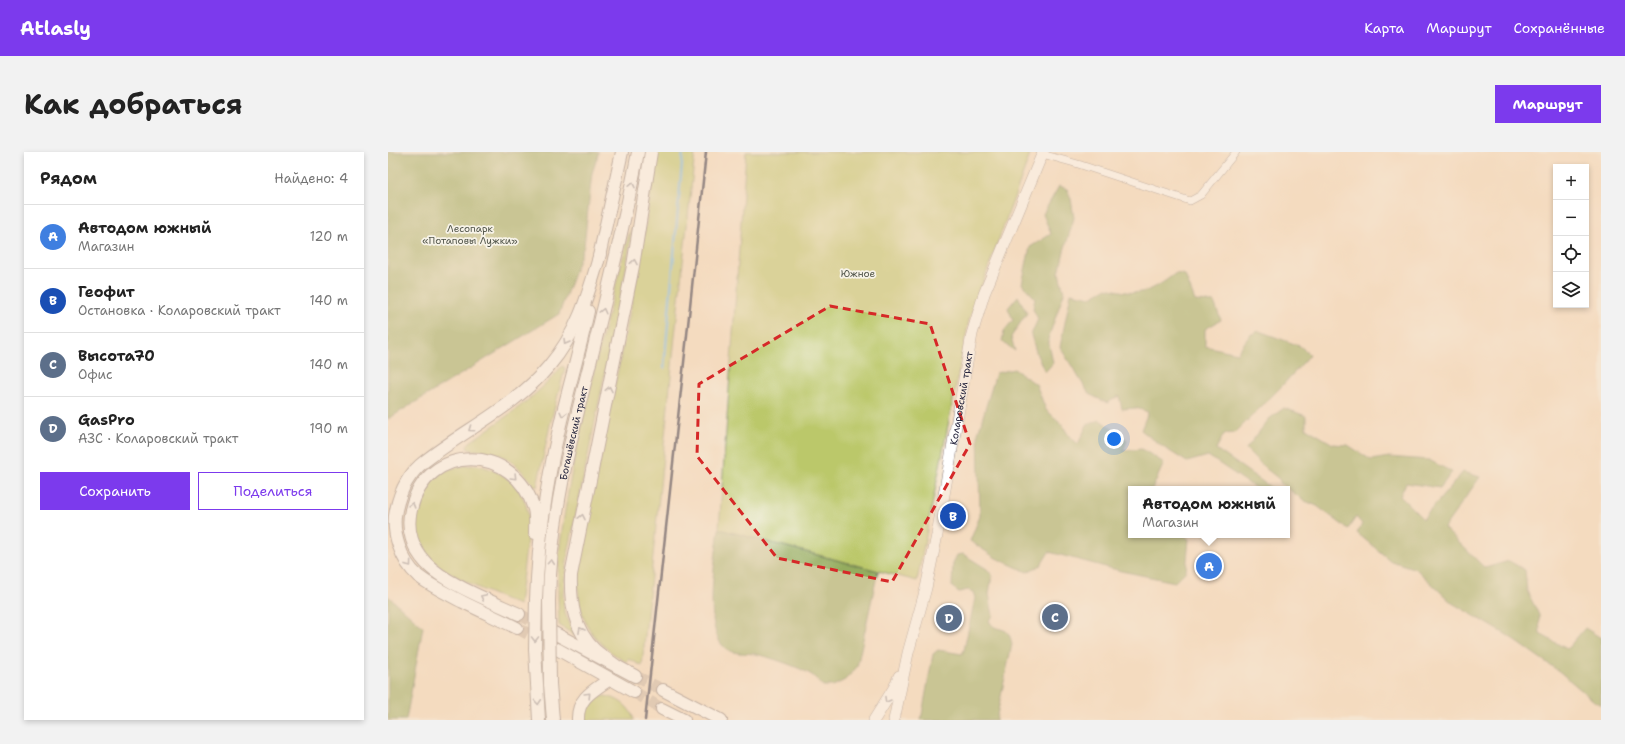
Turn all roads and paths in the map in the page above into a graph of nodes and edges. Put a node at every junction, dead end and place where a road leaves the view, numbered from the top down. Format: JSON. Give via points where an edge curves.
{"nodes":[{"id":1,"x":622,"y":152,"type":"edge"},
{"id":2,"x":638,"y":152,"type":"edge"},
{"id":3,"x":651,"y":152,"type":"edge"},
{"id":4,"x":1236,"y":152,"type":"edge"},
{"id":5,"x":1043,"y":153,"type":"edge"},
{"id":6,"x":600,"y":254,"type":"junction"},
{"id":7,"x":537,"y":572,"type":"junction"},
{"id":8,"x":519,"y":614,"type":"tunnel mouth"},
{"id":9,"x":517,"y":628,"type":"tunnel mouth"},
{"id":10,"x":554,"y":633,"type":"tunnel mouth"},
{"id":11,"x":557,"y":649,"type":"tunnel mouth"},
{"id":12,"x":908,"y":653,"type":"junction"},
{"id":13,"x":618,"y":667,"type":"junction"},
{"id":14,"x":635,"y":676,"type":"tunnel mouth"},
{"id":15,"x":610,"y":680,"type":"junction"},
{"id":16,"x":663,"y":690,"type":"tunnel mouth"},
{"id":17,"x":634,"y":692,"type":"tunnel mouth"},
{"id":18,"x":662,"y":709,"type":"tunnel mouth"},
{"id":19,"x":539,"y":720,"type":"edge"},
{"id":20,"x":553,"y":720,"type":"edge"},
{"id":21,"x":578,"y":720,"type":"edge"},
{"id":22,"x":684,"y":720,"type":"edge"},
{"id":23,"x":721,"y":720,"type":"edge"},
{"id":24,"x":874,"y":720,"type":"edge"},
{"id":25,"x":894,"y":720,"type":"edge"}],
"edges":[{"from":1,"to":6,"type":"main road","name":"Богашёвский тракт"},
{"from":20,"to":2,"type":"main road","name":"Богашёвский тракт","one_way":true,"bridge":true,"via":[[549,601],[553,542],[571,439],[615,260]]},
{"from":13,"to":3,"type":"main road","one_way":true,"via":[[595,650],[580,628],[571,602],[571,575],[633,266]]},
{"from":4,"to":5,"type":"street","via":[[1201,195],[1190,201]]},
{"from":5,"to":12,"type":"main road","name":"Коларовский тракт","via":[[984,294],[972,334],[937,535]]},
{"from":6,"to":7,"type":"main road","name":"Богашёвский тракт","one_way":true,"via":[[550,472]]},
{"from":6,"to":9,"type":"main road","one_way":true,"via":[[578,322],[549,366],[512,400],[424,462],[406,482],[395,514],[399,547],[417,575],[437,589]]},
{"from":8,"to":7,"type":"main road","one_way":true,"via":[[439,574],[426,564],[418,553],[411,536],[409,516],[418,489],[425,479],[445,464],[467,459],[490,461],[513,474],[530,498],[534,510]]},
{"from":7,"to":19,"type":"main road","name":"Богашёвский тракт","one_way":true,"bridge":true,"via":[[535,649]]},
{"from":10,"to":13,"type":"main road"},
{"from":11,"to":15,"type":"main road"},
{"from":12,"to":24,"type":"main road","name":"Коларовский тракт","one_way":true,"via":[[894,688]]},
{"from":12,"to":25,"type":"main road","name":"Коларовский тракт"},
{"from":13,"to":14,"type":"main road"},
{"from":15,"to":17,"type":"main road"},
{"from":21,"to":15,"type":"main road","one_way":true,"via":[[580,706],[585,697]]},
{"from":16,"to":23,"type":"main road"},
{"from":18,"to":22,"type":"main road"}]}
